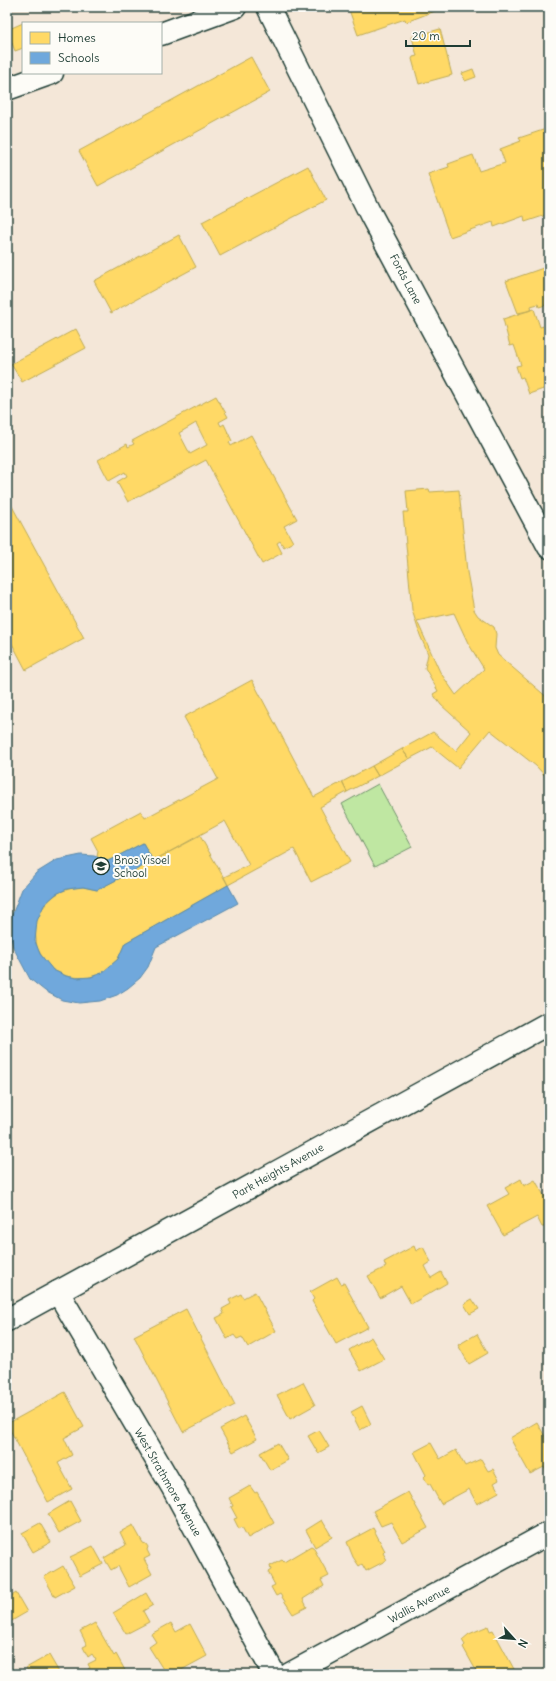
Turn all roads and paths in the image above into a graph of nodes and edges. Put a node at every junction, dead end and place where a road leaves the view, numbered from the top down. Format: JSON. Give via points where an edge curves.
{"nodes":[{"id":1,"x":235,"y":7,"type":"edge"},
{"id":2,"x":268,"y":7,"type":"edge"},
{"id":3,"x":162,"y":34,"type":"edge"},
{"id":4,"x":49,"y":74,"type":"edge"},
{"id":5,"x":7,"y":89,"type":"edge"},
{"id":6,"x":549,"y":547,"type":"edge"},
{"id":7,"x":549,"y":1023,"type":"edge"},
{"id":8,"x":58,"y":1292,"type":"junction"},
{"id":9,"x":7,"y":1320,"type":"edge"},
{"id":10,"x":549,"y":1533,"type":"edge"},
{"id":11,"x":274,"y":1674,"type":"edge"},
{"id":12,"x":290,"y":1674,"type":"edge"}],
"edges":[{"from":1,"to":3,"type":"street"},
{"from":2,"to":6,"type":"street","name":"Fords Lane","via":[[371,215]]},
{"from":4,"to":5,"type":"street"},
{"from":7,"to":8,"type":"street","name":"Park Heights Avenue"},
{"from":8,"to":9,"type":"street","name":"Park Heights Avenue"},
{"from":8,"to":11,"type":"street","name":"West Strathmore Avenue","via":[[172,1488]]},
{"from":10,"to":12,"type":"street","name":"Wallis Avenue"}]}
